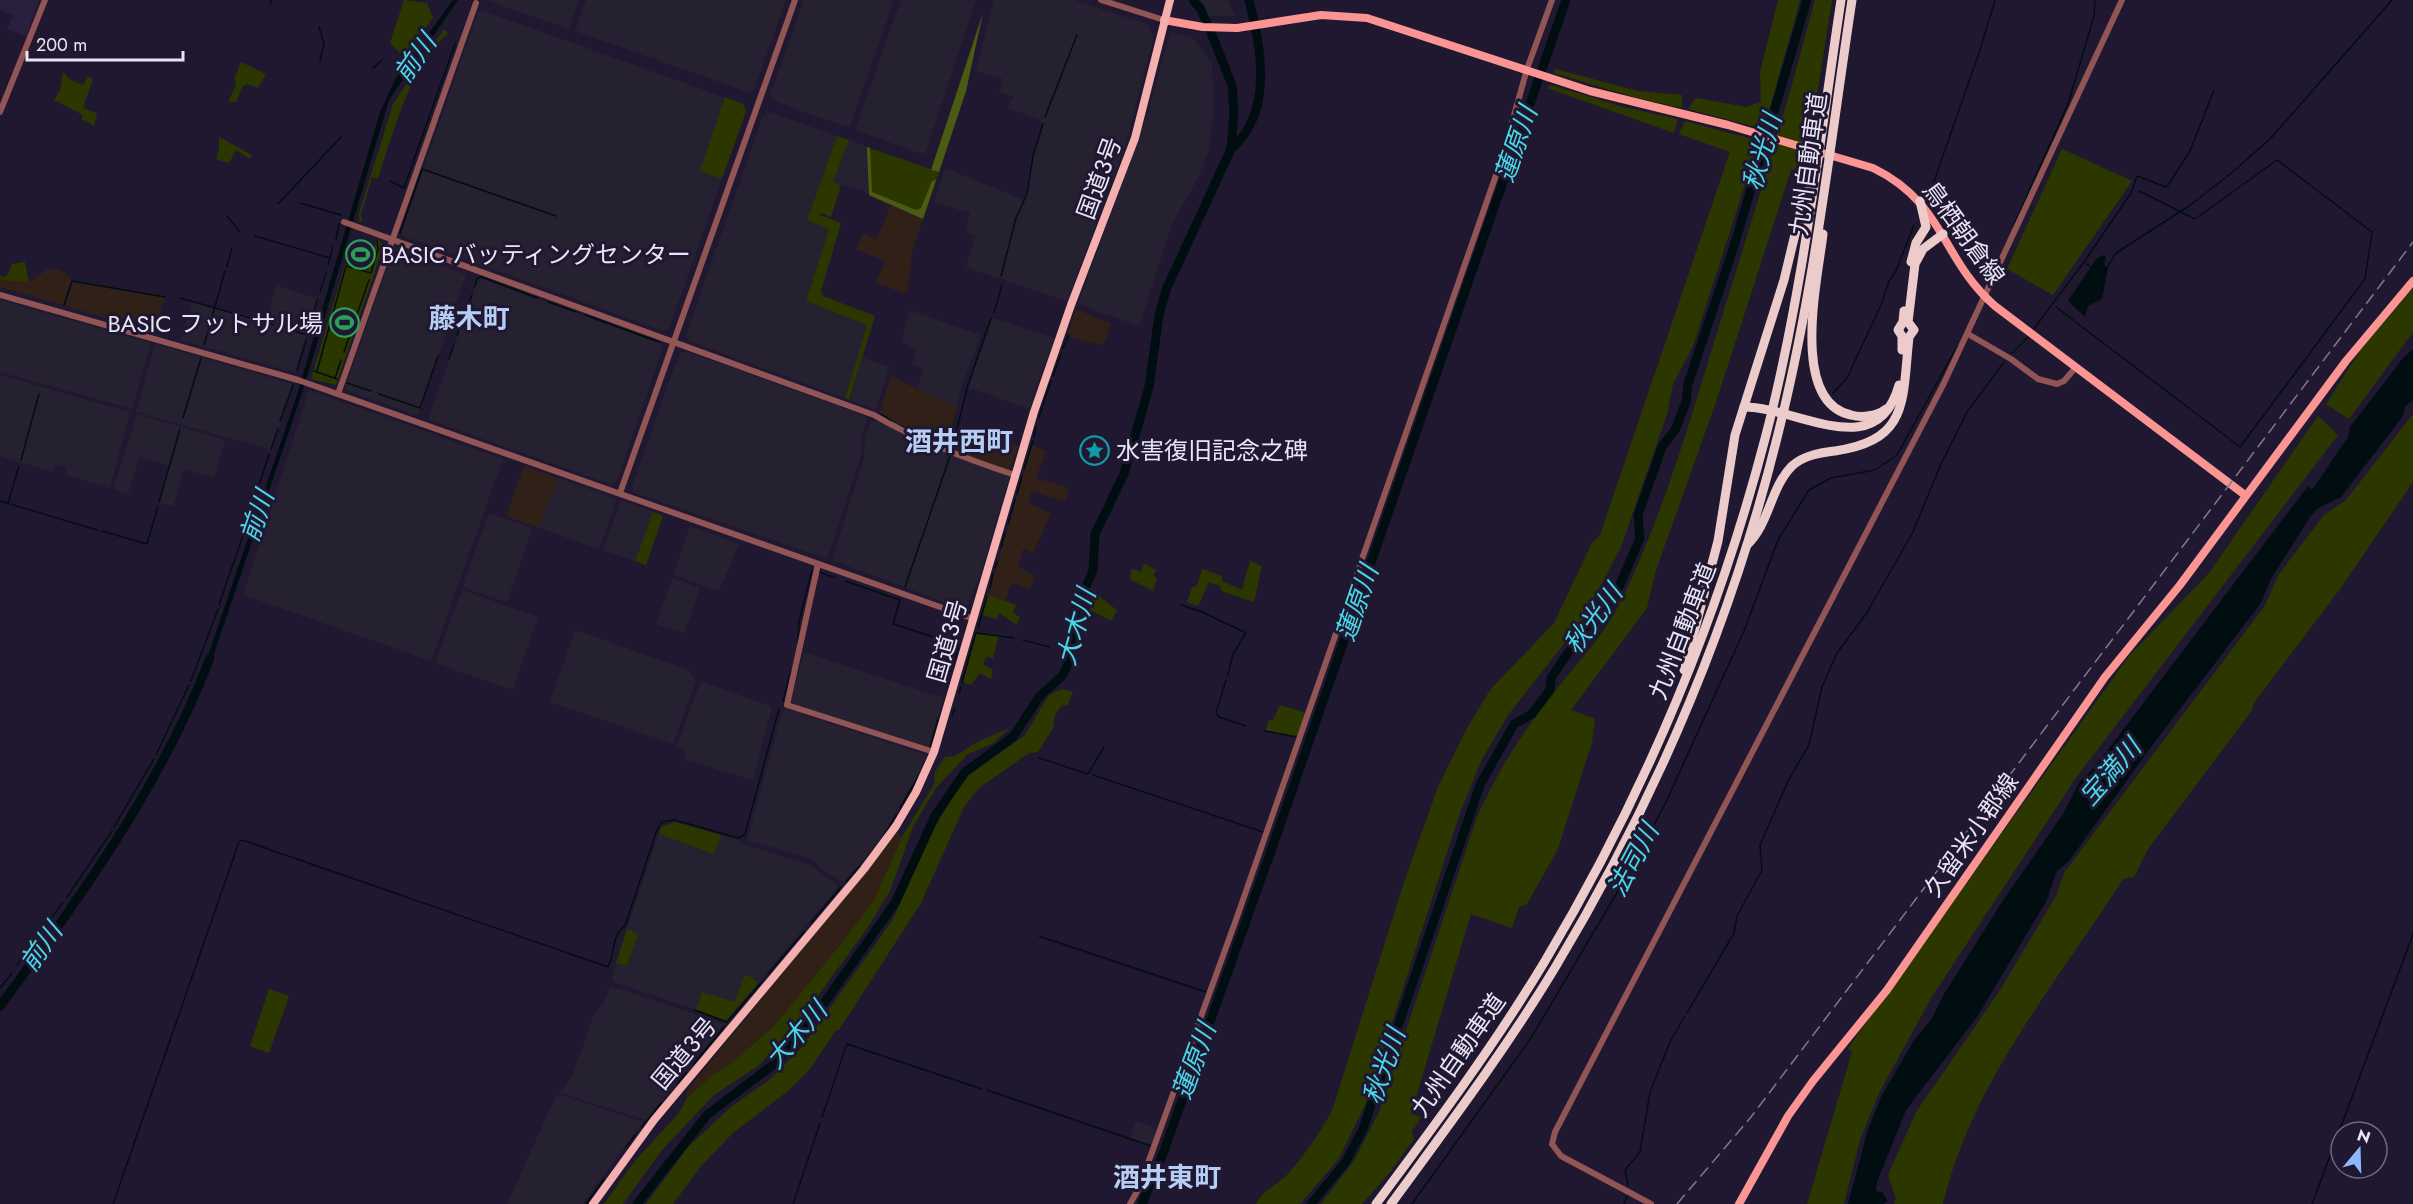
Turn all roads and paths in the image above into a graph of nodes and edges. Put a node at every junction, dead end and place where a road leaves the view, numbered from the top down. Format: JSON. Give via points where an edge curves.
{"nodes":[{"id":1,"x":45,"y":0,"type":"edge"},
{"id":2,"x":795,"y":0,"type":"edge"},
{"id":3,"x":1101,"y":0,"type":"edge"},
{"id":4,"x":1170,"y":0,"type":"edge"},
{"id":5,"x":1552,"y":0,"type":"edge"},
{"id":6,"x":1841,"y":0,"type":"edge"},
{"id":7,"x":1852,"y":0,"type":"edge"},
{"id":8,"x":2122,"y":0,"type":"edge"},
{"id":9,"x":476,"y":3,"type":"dead end"},
{"id":10,"x":1164,"y":20,"type":"junction"},
{"id":11,"x":1527,"y":69,"type":"junction"},
{"id":12,"x":1836,"y":110,"type":"junction"},
{"id":13,"x":0,"y":112,"type":"edge"},
{"id":14,"x":1814,"y":183,"type":"junction"},
{"id":15,"x":1920,"y":201,"type":"junction"},
{"id":16,"x":344,"y":222,"type":"dead end"},
{"id":17,"x":1942,"y":234,"type":"junction"},
{"id":18,"x":392,"y":239,"type":"junction"},
{"id":19,"x":1913,"y":253,"type":"junction"},
{"id":20,"x":2413,"y":281,"type":"edge"},
{"id":21,"x":0,"y":295,"type":"edge"},
{"id":22,"x":1906,"y":322,"type":"junction"},
{"id":23,"x":1968,"y":334,"type":"junction"},
{"id":24,"x":1905,"y":336,"type":"junction"},
{"id":25,"x":674,"y":342,"type":"junction"},
{"id":26,"x":2076,"y":367,"type":"junction"},
{"id":27,"x":1904,"y":386,"type":"junction"},
{"id":28,"x":338,"y":394,"type":"junction"},
{"id":29,"x":1894,"y":402,"type":"junction"},
{"id":30,"x":1744,"y":407,"type":"junction"},
{"id":31,"x":1795,"y":419,"type":"junction"},
{"id":32,"x":1015,"y":475,"type":"junction"},
{"id":33,"x":2242,"y":492,"type":"junction"},
{"id":34,"x":620,"y":493,"type":"junction"},
{"id":35,"x":1745,"y":546,"type":"junction"},
{"id":36,"x":818,"y":564,"type":"junction"},
{"id":37,"x":974,"y":619,"type":"junction"},
{"id":38,"x":1672,"y":713,"type":"junction"},
{"id":39,"x":934,"y":752,"type":"junction"},
{"id":40,"x":593,"y":1204,"type":"edge"},
{"id":41,"x":1130,"y":1204,"type":"edge"},
{"id":42,"x":1376,"y":1204,"type":"edge"},
{"id":43,"x":1390,"y":1204,"type":"edge"},
{"id":44,"x":1650,"y":1204,"type":"edge"},
{"id":45,"x":1739,"y":1204,"type":"edge"}],
"edges":[{"from":1,"to":13,"type":"street"},
{"from":2,"to":25,"type":"street"},
{"from":3,"to":10,"type":"street"},
{"from":4,"to":10,"type":"highway","name":"国道3号"},
{"from":5,"to":11,"type":"street"},
{"from":6,"to":14,"type":"highway","name":"九州自動車道"},
{"from":7,"to":12,"type":"highway","name":"九州自動車道"},
{"from":8,"to":23,"type":"street"},
{"from":9,"to":18,"type":"street"},
{"from":10,"to":11,"type":"main road","name":"鳥栖朝倉線","via":[[1237,28],[1321,15],[1366,18]]},
{"from":10,"to":32,"type":"highway","name":"国道3号","via":[[1135,138],[1071,305]]},
{"from":11,"to":15,"type":"main road","name":"鳥栖朝倉線","via":[[1590,91],[1849,160],[1891,177]]},
{"from":11,"to":41,"type":"street","via":[[1502,158],[1425,379],[1183,1070]]},
{"from":12,"to":29,"type":"highway","via":[[1812,328],[1813,367],[1822,393],[1846,414],[1870,416]]},
{"from":12,"to":35,"type":"highway","name":"九州自動車道","via":[[1801,332],[1777,437]]},
{"from":14,"to":30,"type":"highway","via":[[1804,197],[1784,280]]},
{"from":14,"to":38,"type":"highway","name":"九州自動車道","via":[[1766,435],[1730,557]]},
{"from":15,"to":17,"type":"main road","name":"鳥栖朝倉線"},
{"from":15,"to":19,"type":"highway","via":[[1926,227]]},
{"from":16,"to":18,"type":"street"},
{"from":17,"to":19,"type":"highway","via":[[1918,245]]},
{"from":17,"to":22,"type":"highway","via":[[1923,249],[1915,264]]},
{"from":17,"to":26,"type":"main road","name":"鳥栖朝倉線","via":[[1977,291]]},
{"from":18,"to":25,"type":"street"},
{"from":18,"to":28,"type":"street"},
{"from":19,"to":22,"type":"highway","via":[[1907,274]]},
{"from":20,"to":33,"type":"main road"},
{"from":21,"to":28,"type":"street"},
{"from":22,"to":24,"type":"highway","via":[[1898,330]]},
{"from":23,"to":26,"type":"street","via":[[2047,383],[2064,381]]},
{"from":23,"to":44,"type":"street","via":[[1552,1140],[1561,1156]]},
{"from":24,"to":27,"type":"highway"},
{"from":24,"to":29,"type":"highway"},
{"from":25,"to":32,"type":"street","via":[[874,415],[908,435]]},
{"from":25,"to":34,"type":"street"},
{"from":26,"to":33,"type":"main road","name":"鳥栖朝倉線"},
{"from":27,"to":31,"type":"highway","via":[[1889,418],[1873,430],[1839,433]]},
{"from":27,"to":35,"type":"highway","via":[[1896,419],[1881,437],[1858,448],[1809,456],[1792,466],[1778,485],[1758,534]]},
{"from":28,"to":34,"type":"street"},
{"from":29,"to":31,"type":"highway","via":[[1882,418],[1857,428]]},
{"from":30,"to":31,"type":"highway"},
{"from":30,"to":38,"type":"highway","via":[[1735,435],[1706,597]]},
{"from":32,"to":37,"type":"highway","name":"国道3号"},
{"from":33,"to":45,"type":"main road","name":"久留米小郡線","via":[[2180,585],[2104,677],[1887,990],[1788,1116]]},
{"from":34,"to":36,"type":"street"},
{"from":35,"to":43,"type":"highway","name":"九州自動車道","via":[[1700,677],[1617,857],[1518,1026]]},
{"from":36,"to":37,"type":"street"},
{"from":36,"to":39,"type":"street","via":[[787,705]]},
{"from":37,"to":39,"type":"highway","name":"国道3号"},
{"from":38,"to":42,"type":"highway","name":"九州自動車道","via":[[1623,820],[1544,962],[1466,1082]]},
{"from":39,"to":40,"type":"highway","name":"国道3号","via":[[916,792],[883,845],[654,1120]]}]}
